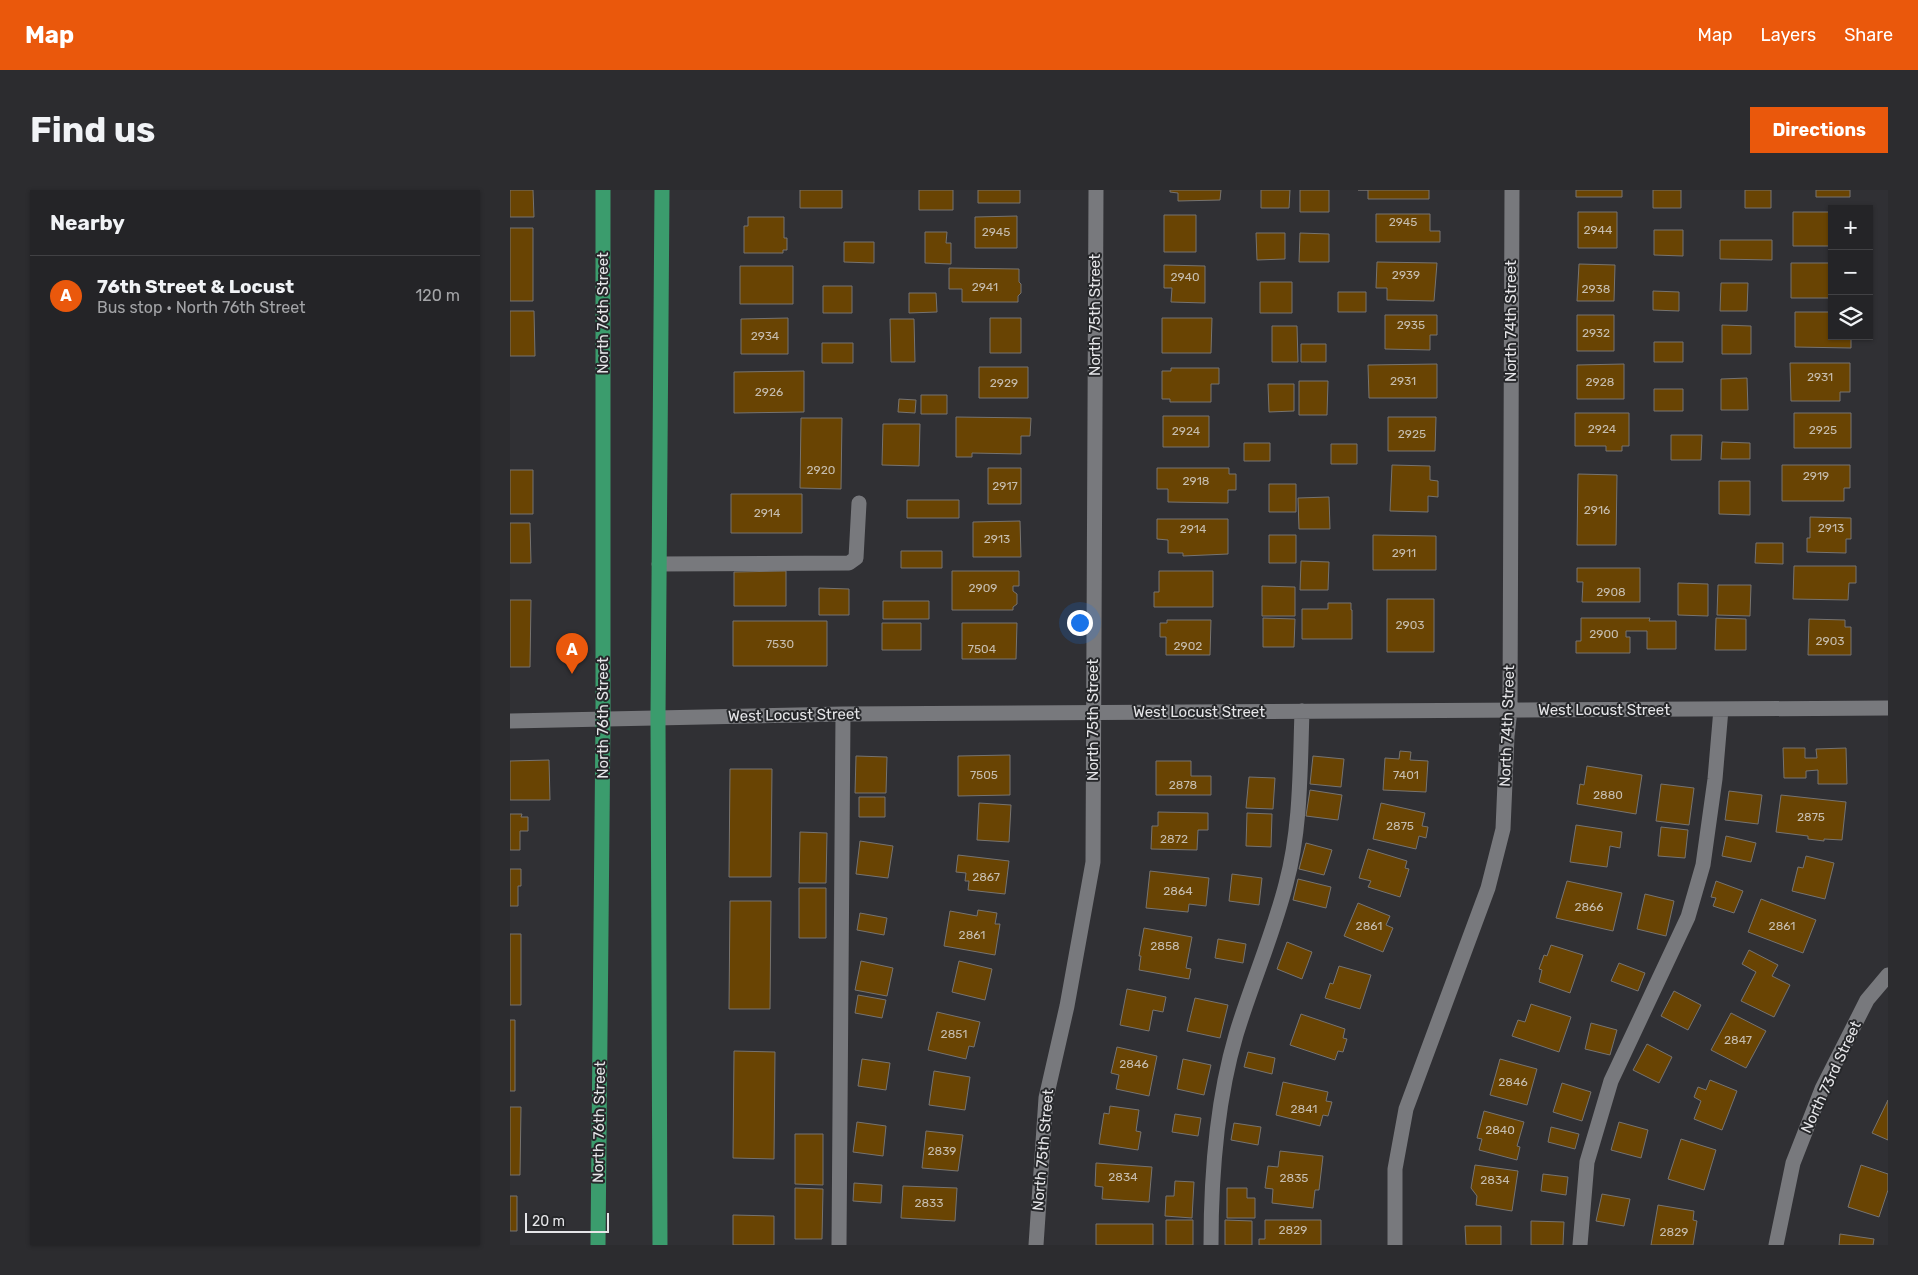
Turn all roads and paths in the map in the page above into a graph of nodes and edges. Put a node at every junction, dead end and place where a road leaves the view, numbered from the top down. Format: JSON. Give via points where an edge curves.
{"nodes":[{"id":1,"x":603,"y":190,"type":"edge"},
{"id":2,"x":662,"y":190,"type":"edge"},
{"id":3,"x":1096,"y":190,"type":"edge"},
{"id":4,"x":1512,"y":190,"type":"edge"},
{"id":5,"x":859,"y":503,"type":"dead end"},
{"id":6,"x":659,"y":564,"type":"junction"},
{"id":7,"x":1888,"y":708,"type":"edge"},
{"id":8,"x":1720,"y":709,"type":"junction"},
{"id":9,"x":1510,"y":710,"type":"junction"},
{"id":10,"x":1302,"y":711,"type":"junction"},
{"id":11,"x":1093,"y":713,"type":"junction"},
{"id":12,"x":843,"y":714,"type":"junction"},
{"id":13,"x":658,"y":717,"type":"junction"},
{"id":14,"x":603,"y":719,"type":"junction"},
{"id":15,"x":510,"y":722,"type":"edge"},
{"id":16,"x":1888,"y":975,"type":"edge"},
{"id":17,"x":598,"y":1245,"type":"edge"},
{"id":18,"x":660,"y":1245,"type":"edge"},
{"id":19,"x":839,"y":1245,"type":"edge"},
{"id":20,"x":1036,"y":1245,"type":"edge"},
{"id":21,"x":1211,"y":1245,"type":"edge"},
{"id":22,"x":1395,"y":1245,"type":"edge"},
{"id":23,"x":1580,"y":1245,"type":"edge"},
{"id":24,"x":1776,"y":1245,"type":"edge"}],
"edges":[{"from":1,"to":14,"type":"main road","name":"North 76th Street"},
{"from":2,"to":6,"type":"main road"},
{"from":3,"to":11,"type":"street","name":"North 75th Street"},
{"from":4,"to":9,"type":"street","name":"North 74th Street"},
{"from":5,"to":6,"type":"street","via":[[856,558],[849,563]]},
{"from":6,"to":13,"type":"main road"},
{"from":7,"to":8,"type":"street","name":"West Locust Street"},
{"from":8,"to":9,"type":"street","name":"West Locust Street"},
{"from":8,"to":23,"type":"street","via":[[1716,779],[1703,865],[1688,917],[1611,1081],[1587,1162]]},
{"from":9,"to":10,"type":"street","name":"West Locust Street"},
{"from":9,"to":22,"type":"street","name":"North 74th Street","via":[[1503,829],[1488,888],[1406,1109],[1395,1169]]},
{"from":10,"to":11,"type":"street","name":"West Locust Street"},
{"from":10,"to":21,"type":"street","via":[[1297,825],[1286,884],[1236,1037],[1219,1112],[1211,1200]]},
{"from":11,"to":12,"type":"street","name":"West Locust Street"},
{"from":11,"to":20,"type":"street","name":"North 75th Street","via":[[1093,862],[1046,1098]]},
{"from":12,"to":13,"type":"street","name":"West Locust Street"},
{"from":12,"to":19,"type":"street"},
{"from":13,"to":14,"type":"street","name":"West Locust Street"},
{"from":13,"to":18,"type":"main road"},
{"from":14,"to":15,"type":"street","name":"West Locust Street"},
{"from":14,"to":17,"type":"main road","name":"North 76th Street"},
{"from":16,"to":24,"type":"street","name":"North 73rd Street","via":[[1867,1000],[1822,1090],[1793,1163]]}]}
